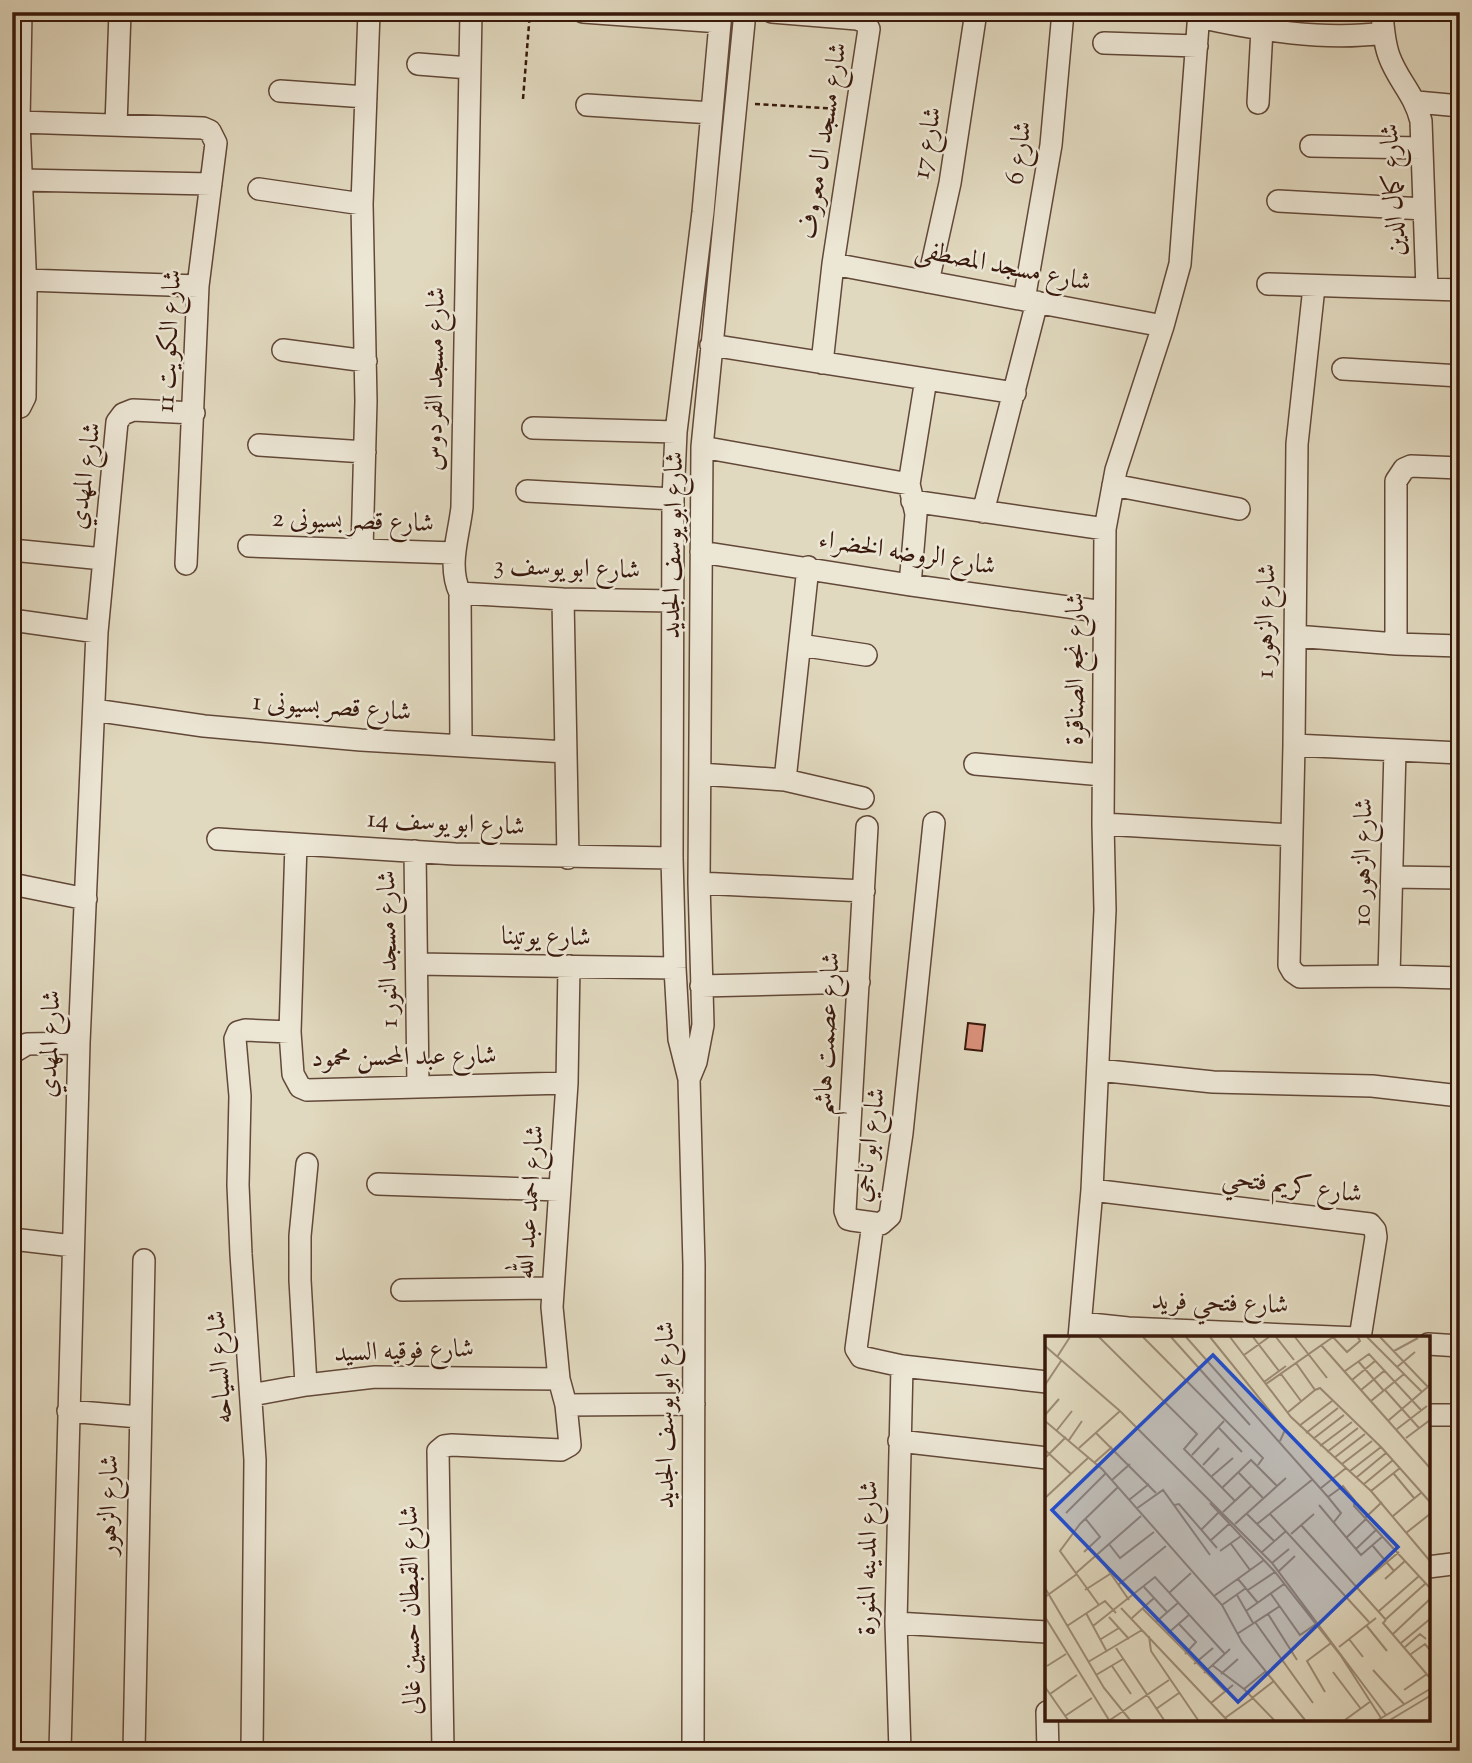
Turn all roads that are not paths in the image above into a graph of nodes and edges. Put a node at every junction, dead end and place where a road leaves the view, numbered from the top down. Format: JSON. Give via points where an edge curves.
{"nodes":[{"id":1,"x":21,"y":12,"type":"edge"},
{"id":2,"x":120,"y":12,"type":"edge"},
{"id":3,"x":369,"y":12,"type":"edge"},
{"id":4,"x":471,"y":12,"type":"edge"},
{"id":5,"x":583,"y":12,"type":"edge"},
{"id":6,"x":745,"y":12,"type":"edge"},
{"id":7,"x":772,"y":12,"type":"edge"},
{"id":8,"x":976,"y":12,"type":"edge"},
{"id":9,"x":1063,"y":12,"type":"edge"},
{"id":10,"x":1199,"y":15,"type":"edge"},
{"id":11,"x":721,"y":17,"type":"edge"},
{"id":12,"x":1383,"y":22,"type":"edge"},
{"id":13,"x":1262,"y":29,"type":"junction"},
{"id":14,"x":1104,"y":43,"type":"dead end"},
{"id":15,"x":1197,"y":46,"type":"junction"},
{"id":16,"x":418,"y":64,"type":"dead end"},
{"id":17,"x":469,"y":68,"type":"junction"},
{"id":18,"x":281,"y":91,"type":"dead end"},
{"id":19,"x":366,"y":97,"type":"junction"},
{"id":20,"x":1417,"y":102,"type":"junction"},
{"id":21,"x":1258,"y":103,"type":"dead end"},
{"id":22,"x":587,"y":105,"type":"dead end"},
{"id":23,"x":1460,"y":106,"type":"edge"},
{"id":24,"x":712,"y":113,"type":"junction"},
{"id":25,"x":19,"y":122,"type":"junction"},
{"id":26,"x":116,"y":125,"type":"junction"},
{"id":27,"x":1311,"y":146,"type":"dead end"},
{"id":28,"x":1422,"y":148,"type":"junction"},
{"id":29,"x":22,"y":180,"type":"junction"},
{"id":30,"x":211,"y":184,"type":"junction"},
{"id":31,"x":259,"y":189,"type":"dead end"},
{"id":32,"x":1278,"y":201,"type":"dead end"},
{"id":33,"x":362,"y":204,"type":"junction"},
{"id":34,"x":1424,"y":209,"type":"junction"},
{"id":35,"x":703,"y":212,"type":"junction"},
{"id":36,"x":726,"y":214,"type":"junction"},
{"id":37,"x":833,"y":264,"type":"junction"},
{"id":38,"x":928,"y":282,"type":"junction"},
{"id":39,"x":1268,"y":284,"type":"dead end"},
{"id":40,"x":198,"y":286,"type":"junction"},
{"id":41,"x":21,"y":287,"type":"edge"},
{"id":42,"x":1314,"y":287,"type":"junction"},
{"id":43,"x":1427,"y":289,"type":"junction"},
{"id":44,"x":1460,"y":290,"type":"edge"},
{"id":45,"x":1031,"y":301,"type":"junction"},
{"id":46,"x":1163,"y":326,"type":"junction"},
{"id":47,"x":711,"y":345,"type":"junction"},
{"id":48,"x":283,"y":350,"type":"dead end"},
{"id":49,"x":366,"y":361,"type":"junction"},
{"id":50,"x":822,"y":363,"type":"junction"},
{"id":51,"x":1343,"y":369,"type":"dead end"},
{"id":52,"x":1460,"y":376,"type":"edge"},
{"id":53,"x":926,"y":379,"type":"junction"},
{"id":54,"x":1015,"y":393,"type":"junction"},
{"id":55,"x":12,"y":408,"type":"edge"},
{"id":56,"x":194,"y":413,"type":"junction"},
{"id":57,"x":533,"y":429,"type":"dead end"},
{"id":58,"x":676,"y":432,"type":"junction"},
{"id":59,"x":259,"y":445,"type":"dead end"},
{"id":60,"x":702,"y":447,"type":"junction"},
{"id":61,"x":365,"y":452,"type":"junction"},
{"id":62,"x":1460,"y":468,"type":"edge"},
{"id":63,"x":1112,"y":485,"type":"junction"},
{"id":64,"x":527,"y":491,"type":"dead end"},
{"id":65,"x":911,"y":492,"type":"junction"},
{"id":66,"x":673,"y":499,"type":"junction"},
{"id":67,"x":1239,"y":509,"type":"dead end"},
{"id":68,"x":983,"y":512,"type":"junction"},
{"id":69,"x":1105,"y":529,"type":"junction"},
{"id":70,"x":249,"y":546,"type":"dead end"},
{"id":71,"x":12,"y":550,"type":"edge"},
{"id":72,"x":362,"y":550,"type":"junction"},
{"id":73,"x":701,"y":552,"type":"junction"},
{"id":74,"x":454,"y":553,"type":"junction"},
{"id":75,"x":103,"y":559,"type":"junction"},
{"id":76,"x":186,"y":564,"type":"dead end"},
{"id":77,"x":808,"y":567,"type":"junction"},
{"id":78,"x":911,"y":585,"type":"junction"},
{"id":79,"x":460,"y":593,"type":"junction"},
{"id":80,"x":563,"y":599,"type":"junction"},
{"id":81,"x":672,"y":601,"type":"junction"},
{"id":82,"x":1104,"y":612,"type":"junction"},
{"id":83,"x":12,"y":620,"type":"edge"},
{"id":84,"x":97,"y":632,"type":"junction"},
{"id":85,"x":1295,"y":636,"type":"junction"},
{"id":86,"x":1396,"y":644,"type":"junction"},
{"id":87,"x":800,"y":645,"type":"junction"},
{"id":88,"x":1460,"y":646,"type":"edge"},
{"id":89,"x":866,"y":655,"type":"dead end"},
{"id":90,"x":94,"y":710,"type":"junction"},
{"id":91,"x":461,"y":745,"type":"junction"},
{"id":92,"x":1294,"y":745,"type":"junction"},
{"id":93,"x":1395,"y":750,"type":"junction"},
{"id":94,"x":566,"y":752,"type":"junction"},
{"id":95,"x":1460,"y":753,"type":"edge"},
{"id":96,"x":975,"y":764,"type":"dead end"},
{"id":97,"x":700,"y":774,"type":"junction"},
{"id":98,"x":1103,"y":775,"type":"junction"},
{"id":99,"x":785,"y":780,"type":"junction"},
{"id":100,"x":863,"y":798,"type":"dead end"},
{"id":101,"x":934,"y":823,"type":"dead end"},
{"id":102,"x":1103,"y":824,"type":"junction"},
{"id":103,"x":867,"y":827,"type":"dead end"},
{"id":104,"x":1292,"y":835,"type":"junction"},
{"id":105,"x":218,"y":839,"type":"dead end"},
{"id":106,"x":296,"y":844,"type":"junction"},
{"id":107,"x":415,"y":851,"type":"junction"},
{"id":108,"x":568,"y":858,"type":"junction"},
{"id":109,"x":672,"y":859,"type":"junction"},
{"id":110,"x":1392,"y":877,"type":"junction"},
{"id":111,"x":1460,"y":878,"type":"edge"},
{"id":112,"x":699,"y":883,"type":"junction"},
{"id":113,"x":12,"y":884,"type":"edge"},
{"id":114,"x":864,"y":891,"type":"junction"},
{"id":115,"x":86,"y":898,"type":"junction"},
{"id":116,"x":417,"y":964,"type":"junction"},
{"id":117,"x":569,"y":966,"type":"junction"},
{"id":118,"x":675,"y":968,"type":"junction"},
{"id":119,"x":1389,"y":976,"type":"junction"},
{"id":120,"x":1460,"y":978,"type":"edge"},
{"id":121,"x":859,"y":982,"type":"junction"},
{"id":122,"x":702,"y":996,"type":"junction"},
{"id":123,"x":676,"y":1003,"type":"junction"},
{"id":124,"x":290,"y":1032,"type":"junction"},
{"id":125,"x":79,"y":1043,"type":"junction"},
{"id":126,"x":12,"y":1053,"type":"edge"},
{"id":127,"x":1098,"y":1070,"type":"junction"},
{"id":128,"x":689,"y":1079,"type":"junction"},
{"id":129,"x":567,"y":1083,"type":"junction"},
{"id":130,"x":418,"y":1087,"type":"junction"},
{"id":131,"x":1460,"y":1096,"type":"edge"},
{"id":132,"x":307,"y":1164,"type":"dead end"},
{"id":133,"x":378,"y":1184,"type":"dead end"},
{"id":134,"x":559,"y":1190,"type":"junction"},
{"id":135,"x":1092,"y":1190,"type":"junction"},
{"id":136,"x":873,"y":1223,"type":"junction"},
{"id":137,"x":12,"y":1239,"type":"edge"},
{"id":138,"x":73,"y":1246,"type":"junction"},
{"id":139,"x":144,"y":1260,"type":"dead end"},
{"id":140,"x":553,"y":1288,"type":"junction"},
{"id":141,"x":401,"y":1290,"type":"dead end"},
{"id":142,"x":1080,"y":1330,"type":"edge"},
{"id":143,"x":1313,"y":1336,"type":"edge"},
{"id":144,"x":1359,"y":1336,"type":"edge"},
{"id":145,"x":1430,"y":1344,"type":"edge"},
{"id":146,"x":1460,"y":1346,"type":"edge"},
{"id":147,"x":902,"y":1366,"type":"junction"},
{"id":148,"x":559,"y":1379,"type":"junction"},
{"id":149,"x":1045,"y":1382,"type":"edge"},
{"id":150,"x":306,"y":1385,"type":"junction"},
{"id":151,"x":251,"y":1395,"type":"junction"},
{"id":152,"x":694,"y":1404,"type":"junction"},
{"id":153,"x":566,"y":1405,"type":"junction"},
{"id":154,"x":68,"y":1411,"type":"junction"},
{"id":155,"x":1430,"y":1415,"type":"edge"},
{"id":156,"x":1460,"y":1415,"type":"edge"},
{"id":157,"x":139,"y":1418,"type":"junction"},
{"id":158,"x":899,"y":1441,"type":"junction"},
{"id":159,"x":1045,"y":1458,"type":"edge"},
{"id":160,"x":437,"y":1467,"type":"joint"},
{"id":161,"x":1460,"y":1563,"type":"edge"},
{"id":162,"x":1430,"y":1567,"type":"edge"},
{"id":163,"x":895,"y":1623,"type":"junction"},
{"id":164,"x":1045,"y":1632,"type":"edge"},
{"id":165,"x":1047,"y":1721,"type":"edge"},
{"id":166,"x":60,"y":1751,"type":"edge"},
{"id":167,"x":134,"y":1751,"type":"edge"},
{"id":168,"x":251,"y":1751,"type":"edge"},
{"id":169,"x":443,"y":1751,"type":"edge"},
{"id":170,"x":693,"y":1751,"type":"edge"},
{"id":171,"x":900,"y":1751,"type":"edge"},
{"id":172,"x":1048,"y":1751,"type":"edge"}],
"edges":[{"from":1,"to":25,"type":"street"},
{"from":2,"to":26,"type":"street"},
{"from":3,"to":19,"type":"street"},
{"from":4,"to":17,"type":"street","name":"شارع مسجد الفردوس"},
{"from":5,"to":11,"type":"street"},
{"from":6,"to":36,"type":"street","name":"شارع ابو يوسف الجديد"},
{"from":7,"to":37,"type":"street","name":"شارع مسجد ال معروف","via":[[857,19],[869,29]]},
{"from":8,"to":38,"type":"street","name":"شارع 17","via":[[952,172]]},
{"from":9,"to":45,"type":"street","name":"شارع 6","via":[[1052,145]]},
{"from":10,"to":13,"type":"street"},
{"from":10,"to":15,"type":"street","name":"شارع نجع الصناقرة"},
{"from":11,"to":24,"type":"street","name":"شارع ابو يوسف الجديد"},
{"from":12,"to":13,"type":"street","via":[[1318,34]]},
{"from":12,"to":20,"type":"street","name":"شارع كمال الدين","via":[[1389,57]]},
{"from":13,"to":21,"type":"street"},
{"from":14,"to":15,"type":"street"},
{"from":15,"to":46,"type":"street","name":"شارع نجع الصناقرة","via":[[1180,264]]},
{"from":16,"to":17,"type":"street"},
{"from":17,"to":74,"type":"street","name":"شارع مسجد الفردوس","via":[[462,507]]},
{"from":18,"to":19,"type":"street"},
{"from":19,"to":33,"type":"street"},
{"from":20,"to":23,"type":"street"},
{"from":20,"to":28,"type":"street","name":"شارع كمال الدين"},
{"from":22,"to":24,"type":"street"},
{"from":24,"to":35,"type":"street","name":"شارع ابو يوسف الجديد"},
{"from":25,"to":26,"type":"street"},
{"from":25,"to":29,"type":"street"},
{"from":26,"to":30,"type":"street","name":"شارع الكويت 11","via":[[210,131],[216,144]]},
{"from":27,"to":28,"type":"street"},
{"from":28,"to":34,"type":"street","name":"شارع كمال الدين"},
{"from":29,"to":30,"type":"street"},
{"from":29,"to":41,"type":"street"},
{"from":30,"to":40,"type":"street","name":"شارع الكويت 11"},
{"from":31,"to":33,"type":"street"},
{"from":32,"to":34,"type":"street"},
{"from":33,"to":49,"type":"street"},
{"from":34,"to":43,"type":"street","name":"شارع كمال الدين"},
{"from":35,"to":36,"type":"street"},
{"from":35,"to":58,"type":"street","name":"شارع ابو يوسف الجديد"},
{"from":36,"to":47,"type":"street","name":"شارع ابو يوسف الجديد"},
{"from":37,"to":38,"type":"street","name":"شارع مسجد المصطفى"},
{"from":37,"to":50,"type":"street","name":"شارع مسجد ال معروف"},
{"from":38,"to":45,"type":"street","name":"شارع مسجد المصطفى"},
{"from":39,"to":42,"type":"street"},
{"from":40,"to":41,"type":"street"},
{"from":40,"to":56,"type":"street","name":"شارع الكويت 11"},
{"from":41,"to":55,"type":"street","via":[[25,401]]},
{"from":42,"to":43,"type":"street"},
{"from":42,"to":85,"type":"street","name":"شارع الزهور 1","via":[[1297,444]]},
{"from":43,"to":44,"type":"street"},
{"from":45,"to":46,"type":"street","name":"شارع مسجد المصطفى"},
{"from":45,"to":54,"type":"street","name":"شارع 6"},
{"from":46,"to":63,"type":"street","name":"شارع نجع الصناقرة"},
{"from":47,"to":50,"type":"street"},
{"from":47,"to":60,"type":"street","name":"شارع ابو يوسف الجديد"},
{"from":48,"to":49,"type":"street"},
{"from":49,"to":61,"type":"street"},
{"from":50,"to":53,"type":"street"},
{"from":51,"to":52,"type":"street"},
{"from":53,"to":54,"type":"street"},
{"from":53,"to":65,"type":"street"},
{"from":54,"to":68,"type":"street","name":"شارع 6"},
{"from":56,"to":75,"type":"street","name":"شارع المهدي","via":[[133,410],[117,422]]},
{"from":56,"to":76,"type":"street","name":"شارع الكويت 11"},
{"from":57,"to":58,"type":"street"},
{"from":58,"to":66,"type":"street","name":"شارع ابو يوسف الجديد"},
{"from":59,"to":61,"type":"street"},
{"from":60,"to":65,"type":"street"},
{"from":60,"to":73,"type":"street","name":"شارع ابو يوسف الجديد"},
{"from":61,"to":72,"type":"street"},
{"from":62,"to":86,"type":"street","via":[[1411,466],[1396,481]]},
{"from":63,"to":67,"type":"street"},
{"from":63,"to":69,"type":"street","name":"شارع نجع الصناقرة"},
{"from":64,"to":66,"type":"street"},
{"from":65,"to":68,"type":"street"},
{"from":65,"to":78,"type":"street","via":[[916,514]]},
{"from":66,"to":81,"type":"street","name":"شارع ابو يوسف الجديد"},
{"from":68,"to":69,"type":"street"},
{"from":69,"to":82,"type":"street","name":"شارع نجع الصناقرة"},
{"from":70,"to":72,"type":"street","name":"شارع قصر بسيونى 2"},
{"from":71,"to":75,"type":"street"},
{"from":72,"to":74,"type":"street","name":"شارع قصر بسيونى 2"},
{"from":73,"to":77,"type":"street","name":"شارع الروضه الخضراء"},
{"from":73,"to":97,"type":"street","name":"شارع ابو يوسف الجديد"},
{"from":74,"to":79,"type":"street","name":"شارع مسجد الفردوس"},
{"from":75,"to":84,"type":"street","name":"شارع المهدي"},
{"from":77,"to":78,"type":"street","name":"شارع الروضه الخضراء"},
{"from":77,"to":87,"type":"street"},
{"from":78,"to":82,"type":"street","name":"شارع الروضه الخضراء"},
{"from":79,"to":80,"type":"street","name":"شارع ابو يوسف 3"},
{"from":79,"to":91,"type":"street","name":"شارع مسجد الفردوس"},
{"from":80,"to":81,"type":"street","name":"شارع ابو يوسف 3"},
{"from":80,"to":94,"type":"street"},
{"from":81,"to":109,"type":"street","name":"شارع ابو يوسف الجديد"},
{"from":82,"to":98,"type":"street","name":"شارع نجع الصناقرة"},
{"from":83,"to":84,"type":"street"},
{"from":84,"to":90,"type":"street","name":"شارع المهدي"},
{"from":85,"to":86,"type":"street"},
{"from":85,"to":92,"type":"street","name":"شارع الزهور 1"},
{"from":86,"to":88,"type":"street"},
{"from":87,"to":89,"type":"street"},
{"from":87,"to":99,"type":"street"},
{"from":90,"to":91,"type":"street","name":"شارع قصر بسيونى 1","via":[[204,726]]},
{"from":90,"to":115,"type":"street","name":"شارع المهدي"},
{"from":91,"to":94,"type":"street","name":"شارع قصر بسيونى 1"},
{"from":92,"to":93,"type":"street"},
{"from":92,"to":104,"type":"street","name":"شارع الزهور 1"},
{"from":93,"to":95,"type":"street"},
{"from":93,"to":110,"type":"street","name":"شارع الزهور 10"},
{"from":94,"to":108,"type":"street"},
{"from":96,"to":98,"type":"street"},
{"from":97,"to":99,"type":"street"},
{"from":97,"to":112,"type":"street","name":"شارع ابو يوسف الجديد"},
{"from":98,"to":102,"type":"street","name":"شارع نجع الصناقرة"},
{"from":99,"to":100,"type":"street"},
{"from":101,"to":136,"type":"street","name":"شارع ابو ناجي","via":[[890,1216],[885,1223]]},
{"from":102,"to":104,"type":"street"},
{"from":102,"to":127,"type":"street","name":"شارع نجع الصناقرة","via":[[1105,910]]},
{"from":103,"to":114,"type":"street","name":"شارع عصمت هاشم"},
{"from":104,"to":119,"type":"street","name":"شارع الزهور 1","via":[[1288,956],[1293,972],[1300,977]]},
{"from":105,"to":106,"type":"street","name":"شارع ابو يوسف 14"},
{"from":106,"to":107,"type":"street","name":"شارع ابو يوسف 14"},
{"from":106,"to":124,"type":"street"},
{"from":107,"to":108,"type":"street","name":"شارع ابو يوسف 14"},
{"from":107,"to":116,"type":"street","name":"شارع مسجد النور 1"},
{"from":108,"to":109,"type":"street","name":"شارع ابو يوسف 14"},
{"from":109,"to":118,"type":"street","name":"شارع ابو يوسف الجديد"},
{"from":110,"to":111,"type":"street"},
{"from":110,"to":119,"type":"street","name":"شارع الزهور 10"},
{"from":112,"to":114,"type":"street"},
{"from":112,"to":122,"type":"street","name":"شارع ابو يوسف الجديد"},
{"from":113,"to":115,"type":"street"},
{"from":114,"to":121,"type":"street","name":"شارع عصمت هاشم"},
{"from":115,"to":125,"type":"street","name":"شارع المهدي"},
{"from":116,"to":117,"type":"street","name":"شارع يوتينا"},
{"from":116,"to":130,"type":"street","name":"شارع مسجد النور 1"},
{"from":117,"to":118,"type":"street","name":"شارع يوتينا"},
{"from":117,"to":129,"type":"street","name":"شارع احمد عبد الله"},
{"from":118,"to":123,"type":"street","name":"شارع ابو يوسف الجديد"},
{"from":119,"to":120,"type":"street"},
{"from":121,"to":122,"type":"street"},
{"from":121,"to":136,"type":"street","name":"شارع عصمت هاشم","via":[[845,1211],[848,1219]]},
{"from":122,"to":123,"type":"street","via":[[699,1012],[692,1016],[679,1011]]},
{"from":122,"to":128,"type":"street","name":"شارع ابو يوسف الجديد","via":[[701,1044]]},
{"from":123,"to":128,"type":"street","name":"شارع ابو يوسف الجديد"},
{"from":124,"to":130,"type":"street","name":"شارع عبد المحسن محمود","via":[[293,1074],[300,1087]]},
{"from":124,"to":151,"type":"street","name":"شارع السياحه","via":[[245,1030],[235,1039],[240,1096],[240,1243]]},
{"from":125,"to":126,"type":"street","via":[[27,1044]]},
{"from":125,"to":138,"type":"street","name":"شارع المهدي"},
{"from":127,"to":131,"type":"street","via":[[1213,1082],[1372,1086]]},
{"from":127,"to":135,"type":"street","name":"شارع نجع الصناقرة"},
{"from":128,"to":152,"type":"street","name":"شارع ابو يوسف الجديد"},
{"from":129,"to":130,"type":"street","name":"شارع عبد المحسن محمود"},
{"from":129,"to":134,"type":"street","name":"شارع احمد عبد الله"},
{"from":132,"to":150,"type":"street","via":[[300,1236]]},
{"from":133,"to":134,"type":"street"},
{"from":134,"to":140,"type":"street","name":"شارع احمد عبد الله"},
{"from":135,"to":142,"type":"street","name":"شارع نجع الصناقرة"},
{"from":135,"to":144,"type":"street","name":"شارع كريم فتحي","via":[[1370,1224],[1376,1237]]},
{"from":136,"to":147,"type":"street","name":"شارع ابو ناجي","via":[[856,1349],[864,1358]]},
{"from":137,"to":138,"type":"street"},
{"from":138,"to":154,"type":"street","name":"شارع المهدي"},
{"from":139,"to":157,"type":"street","name":"شارع الزهور"},
{"from":140,"to":141,"type":"street"},
{"from":140,"to":148,"type":"street","name":"شارع احمد عبد الله"},
{"from":142,"to":143,"type":"street","name":"شارع فتحي فريد"},
{"from":145,"to":146,"type":"street"},
{"from":147,"to":149,"type":"street","name":"شارع ابو ناجي"},
{"from":147,"to":158,"type":"street","name":"شارع المدينه المنورة"},
{"from":148,"to":150,"type":"street","name":"شارع فوقيه السيد","via":[[409,1376]]},
{"from":148,"to":153,"type":"street","name":"شارع احمد عبد الله"},
{"from":150,"to":151,"type":"street","name":"شارع فوقيه السيد"},
{"from":151,"to":168,"type":"street","name":"شارع السياحه","via":[[255,1460]]},
{"from":152,"to":153,"type":"street"},
{"from":152,"to":170,"type":"street","name":"شارع ابو يوسف الجديد"},
{"from":153,"to":160,"type":"street","name":"شارع احمد عبد الله","via":[[570,1440],[561,1450],[444,1446],[438,1451]]},
{"from":154,"to":157,"type":"street"},
{"from":154,"to":166,"type":"street","name":"شارع المهدي"},
{"from":155,"to":156,"type":"street"},
{"from":157,"to":167,"type":"street","name":"شارع الزهور"},
{"from":158,"to":159,"type":"street"},
{"from":158,"to":163,"type":"street","name":"شارع المدينه المنورة"},
{"from":160,"to":169,"type":"street","name":"شارع القبطان حسين غالى"},
{"from":161,"to":162,"type":"street"},
{"from":163,"to":164,"type":"street"},
{"from":163,"to":171,"type":"street","name":"شارع المدينه المنورة"},
{"from":165,"to":172,"type":"street"}]}
